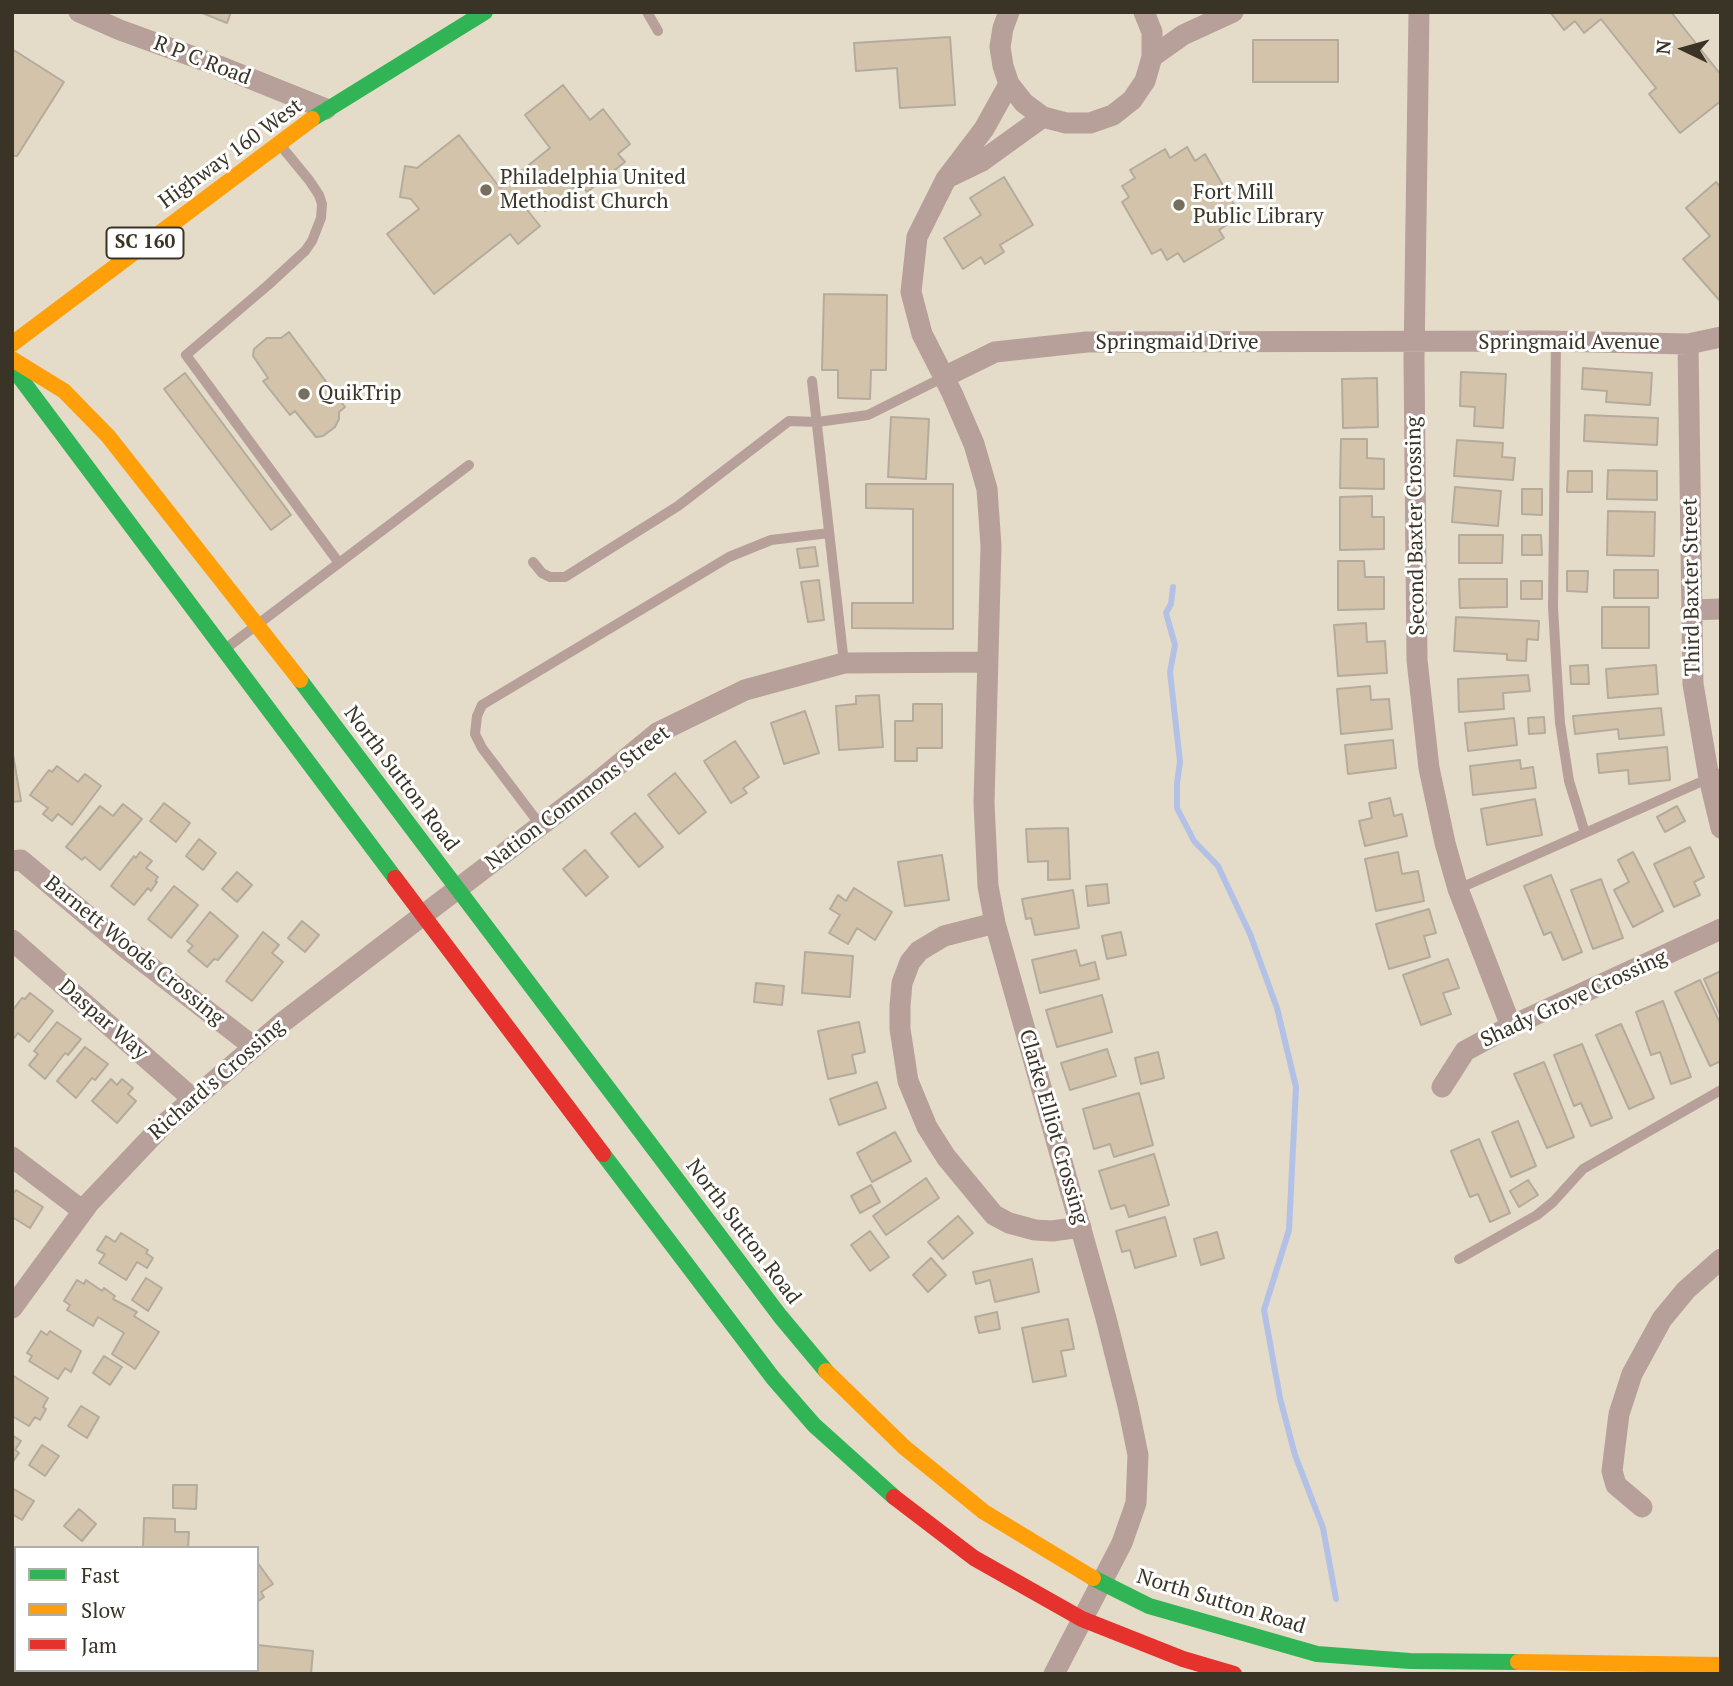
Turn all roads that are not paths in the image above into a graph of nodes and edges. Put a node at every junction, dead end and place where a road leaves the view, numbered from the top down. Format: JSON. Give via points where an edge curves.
{"nodes":[{"id":1,"x":79,"y":12,"type":"edge"},
{"id":2,"x":485,"y":12,"type":"edge"},
{"id":3,"x":647,"y":12,"type":"edge"},
{"id":4,"x":1009,"y":12,"type":"edge"},
{"id":5,"x":1144,"y":12,"type":"edge"},
{"id":6,"x":1233,"y":12,"type":"edge"},
{"id":7,"x":1419,"y":12,"type":"edge"},
{"id":8,"x":658,"y":32,"type":"dead end"},
{"id":9,"x":1152,"y":57,"type":"junction"},
{"id":10,"x":1009,"y":84,"type":"junction"},
{"id":11,"x":326,"y":109,"type":"junction"},
{"id":12,"x":1043,"y":117,"type":"junction"},
{"id":13,"x":279,"y":144,"type":"junction"},
{"id":14,"x":946,"y":179,"type":"junction"},
{"id":15,"x":1721,"y":337,"type":"edge"},
{"id":16,"x":1556,"y":341,"type":"junction"},
{"id":17,"x":1416,"y":343,"type":"junction"},
{"id":18,"x":12,"y":344,"type":"edge"},
{"id":19,"x":1688,"y":344,"type":"junction"},
{"id":20,"x":12,"y":359,"type":"edge"},
{"id":21,"x":12,"y":367,"type":"edge"},
{"id":22,"x":944,"y":377,"type":"junction"},
{"id":23,"x":812,"y":381,"type":"dead end"},
{"id":24,"x":817,"y":422,"type":"junction"},
{"id":25,"x":469,"y":465,"type":"dead end"},
{"id":26,"x":829,"y":533,"type":"junction"},
{"id":27,"x":533,"y":562,"type":"dead end"},
{"id":28,"x":339,"y":563,"type":"junction"},
{"id":29,"x":1721,"y":609,"type":"edge"},
{"id":30,"x":1691,"y":610,"type":"junction"},
{"id":31,"x":258,"y":624,"type":"junction"},
{"id":32,"x":223,"y":650,"type":"junction"},
{"id":33,"x":987,"y":662,"type":"junction"},
{"id":34,"x":845,"y":663,"type":"junction"},
{"id":35,"x":1715,"y":776,"type":"edge"},
{"id":36,"x":541,"y":826,"type":"junction"},
{"id":37,"x":1721,"y":828,"type":"edge"},
{"id":38,"x":1585,"y":833,"type":"junction"},
{"id":39,"x":12,"y":861,"type":"edge"},
{"id":40,"x":458,"y":889,"type":"junction"},
{"id":41,"x":1458,"y":889,"type":"junction"},
{"id":42,"x":423,"y":916,"type":"junction"},
{"id":43,"x":995,"y":923,"type":"junction"},
{"id":44,"x":1721,"y":929,"type":"edge"},
{"id":45,"x":12,"y":940,"type":"edge"},
{"id":46,"x":1511,"y":1026,"type":"junction"},
{"id":47,"x":254,"y":1047,"type":"junction"},
{"id":48,"x":1442,"y":1087,"type":"dead end"},
{"id":49,"x":1721,"y":1090,"type":"edge"},
{"id":50,"x":193,"y":1099,"type":"junction"},
{"id":51,"x":12,"y":1157,"type":"edge"},
{"id":52,"x":83,"y":1212,"type":"junction"},
{"id":53,"x":1081,"y":1227,"type":"junction"},
{"id":54,"x":1459,"y":1259,"type":"dead end"},
{"id":55,"x":1721,"y":1259,"type":"edge"},
{"id":56,"x":12,"y":1308,"type":"edge"},
{"id":57,"x":1642,"y":1507,"type":"dead end"},
{"id":58,"x":1100,"y":1583,"type":"junction"},
{"id":59,"x":1082,"y":1619,"type":"junction"},
{"id":60,"x":1721,"y":1665,"type":"edge"},
{"id":61,"x":1054,"y":1674,"type":"edge"},
{"id":62,"x":1234,"y":1674,"type":"edge"}],
"edges":[{"from":1,"to":11,"type":"street","name":"R P C Road"},
{"from":2,"to":11,"type":"main road","name":"Highway 160 West","number":"SC 160"},
{"from":3,"to":8,"type":"lane"},
{"from":4,"to":10,"type":"street","via":[[1000,47]]},
{"from":5,"to":9,"type":"street","via":[[1152,32]]},
{"from":6,"to":9,"type":"street","via":[[1183,34]]},
{"from":7,"to":17,"type":"street","name":"Second Baxter Crossing"},
{"from":9,"to":12,"type":"street","via":[[1132,100],[1113,115],[1090,123],[1066,124]]},
{"from":10,"to":12,"type":"street"},
{"from":10,"to":14,"type":"street","name":"Clarke Elliot Crossing","via":[[984,129]]},
{"from":11,"to":13,"type":"main road","name":"Highway 160 West","number":"SC 160"},
{"from":12,"to":14,"type":"street"},
{"from":13,"to":18,"type":"main road","name":"Highway 160 West","number":"SC 160"},
{"from":13,"to":28,"type":"lane","via":[[319,195],[318,228],[305,251],[186,355]]},
{"from":14,"to":22,"type":"street","name":"Clarke Elliot Crossing","via":[[917,237],[911,292],[922,334]]},
{"from":15,"to":19,"type":"street","name":"Springmaid Avenue"},
{"from":16,"to":17,"type":"street","name":"Springmaid Avenue"},
{"from":16,"to":19,"type":"street","name":"Springmaid Avenue"},
{"from":16,"to":38,"type":"lane","via":[[1556,659],[1569,781]]},
{"from":17,"to":22,"type":"street","name":"Springmaid Drive","via":[[1087,342],[995,352]]},
{"from":17,"to":41,"type":"street","name":"Second Baxter Crossing","via":[[1417,660],[1429,768]]},
{"from":19,"to":30,"type":"street","name":"Third Baxter Street"},
{"from":20,"to":31,"type":"main road","name":"North Sutton Road","via":[[64,391],[108,436]]},
{"from":21,"to":32,"type":"main road"},
{"from":22,"to":24,"type":"lane","via":[[868,415]]},
{"from":22,"to":33,"type":"street","name":"Clarke Elliot Crossing","via":[[974,444],[987,489],[991,546]]},
{"from":23,"to":24,"type":"lane"},
{"from":24,"to":26,"type":"lane"},
{"from":24,"to":27,"type":"lane","via":[[796,420],[782,425],[678,506],[565,577],[550,577]]},
{"from":25,"to":28,"type":"lane"},
{"from":26,"to":34,"type":"lane"},
{"from":26,"to":36,"type":"lane","via":[[771,540],[729,557],[482,705],[475,734]]},
{"from":28,"to":31,"type":"lane"},
{"from":29,"to":30,"type":"street"},
{"from":30,"to":35,"type":"street","name":"Third Baxter Street","via":[[1693,684]]},
{"from":31,"to":32,"type":"lane"},
{"from":31,"to":40,"type":"main road","name":"North Sutton Road"},
{"from":32,"to":42,"type":"main road"},
{"from":33,"to":34,"type":"street","name":"Nation Commons Street"},
{"from":33,"to":43,"type":"street","name":"Clarke Elliot Crossing","via":[[984,803],[988,886]]},
{"from":34,"to":36,"type":"street","name":"Nation Commons Street","via":[[745,690],[657,733]]},
{"from":35,"to":37,"type":"street","name":"Third Baxter Street"},
{"from":35,"to":38,"type":"lane"},
{"from":36,"to":40,"type":"street","name":"Nation Commons Street"},
{"from":38,"to":41,"type":"lane"},
{"from":39,"to":47,"type":"street","name":"Barnett Woods Crossing","via":[[21,860]]},
{"from":40,"to":42,"type":"street","name":"Richard's Crossing"},
{"from":40,"to":58,"type":"main road","name":"North Sutton Road","via":[[780,1316],[830,1375],[904,1447],[984,1512]]},
{"from":41,"to":46,"type":"street","name":"Second Baxter Crossing"},
{"from":42,"to":47,"type":"street","name":"Richard's Crossing"},
{"from":42,"to":59,"type":"main road","via":[[750,1349],[814,1425],[915,1515],[974,1558]]},
{"from":43,"to":53,"type":"street","name":"Clarke Elliot Crossing"},
{"from":43,"to":53,"type":"street","via":[[944,936],[910,962],[900,1006],[908,1082],[927,1127],[994,1214],[1035,1230]]},
{"from":44,"to":46,"type":"street","name":"Shady Grove Crossing"},
{"from":45,"to":50,"type":"street","name":"Daspar Way"},
{"from":46,"to":48,"type":"street","name":"Shady Grove Crossing","via":[[1465,1051]]},
{"from":47,"to":50,"type":"street","name":"Richard's Crossing"},
{"from":49,"to":54,"type":"lane","via":[[1583,1169],[1537,1215]]},
{"from":50,"to":52,"type":"street","name":"Richard's Crossing"},
{"from":51,"to":52,"type":"street"},
{"from":52,"to":56,"type":"street","name":"Richard's Crossing"},
{"from":53,"to":58,"type":"street","name":"Clarke Elliot Crossing","via":[[1138,1455],[1136,1503],[1122,1544]]},
{"from":55,"to":57,"type":"street","via":[[1662,1319],[1619,1414],[1612,1471],[1616,1485]]},
{"from":58,"to":59,"type":"street","name":"Clarke Elliot Crossing"},
{"from":58,"to":60,"type":"main road","name":"North Sutton Road","via":[[1149,1606],[1317,1654],[1410,1661]]},
{"from":59,"to":61,"type":"street","name":"Clarke Elliot Crossing"},
{"from":59,"to":62,"type":"main road"}]}
